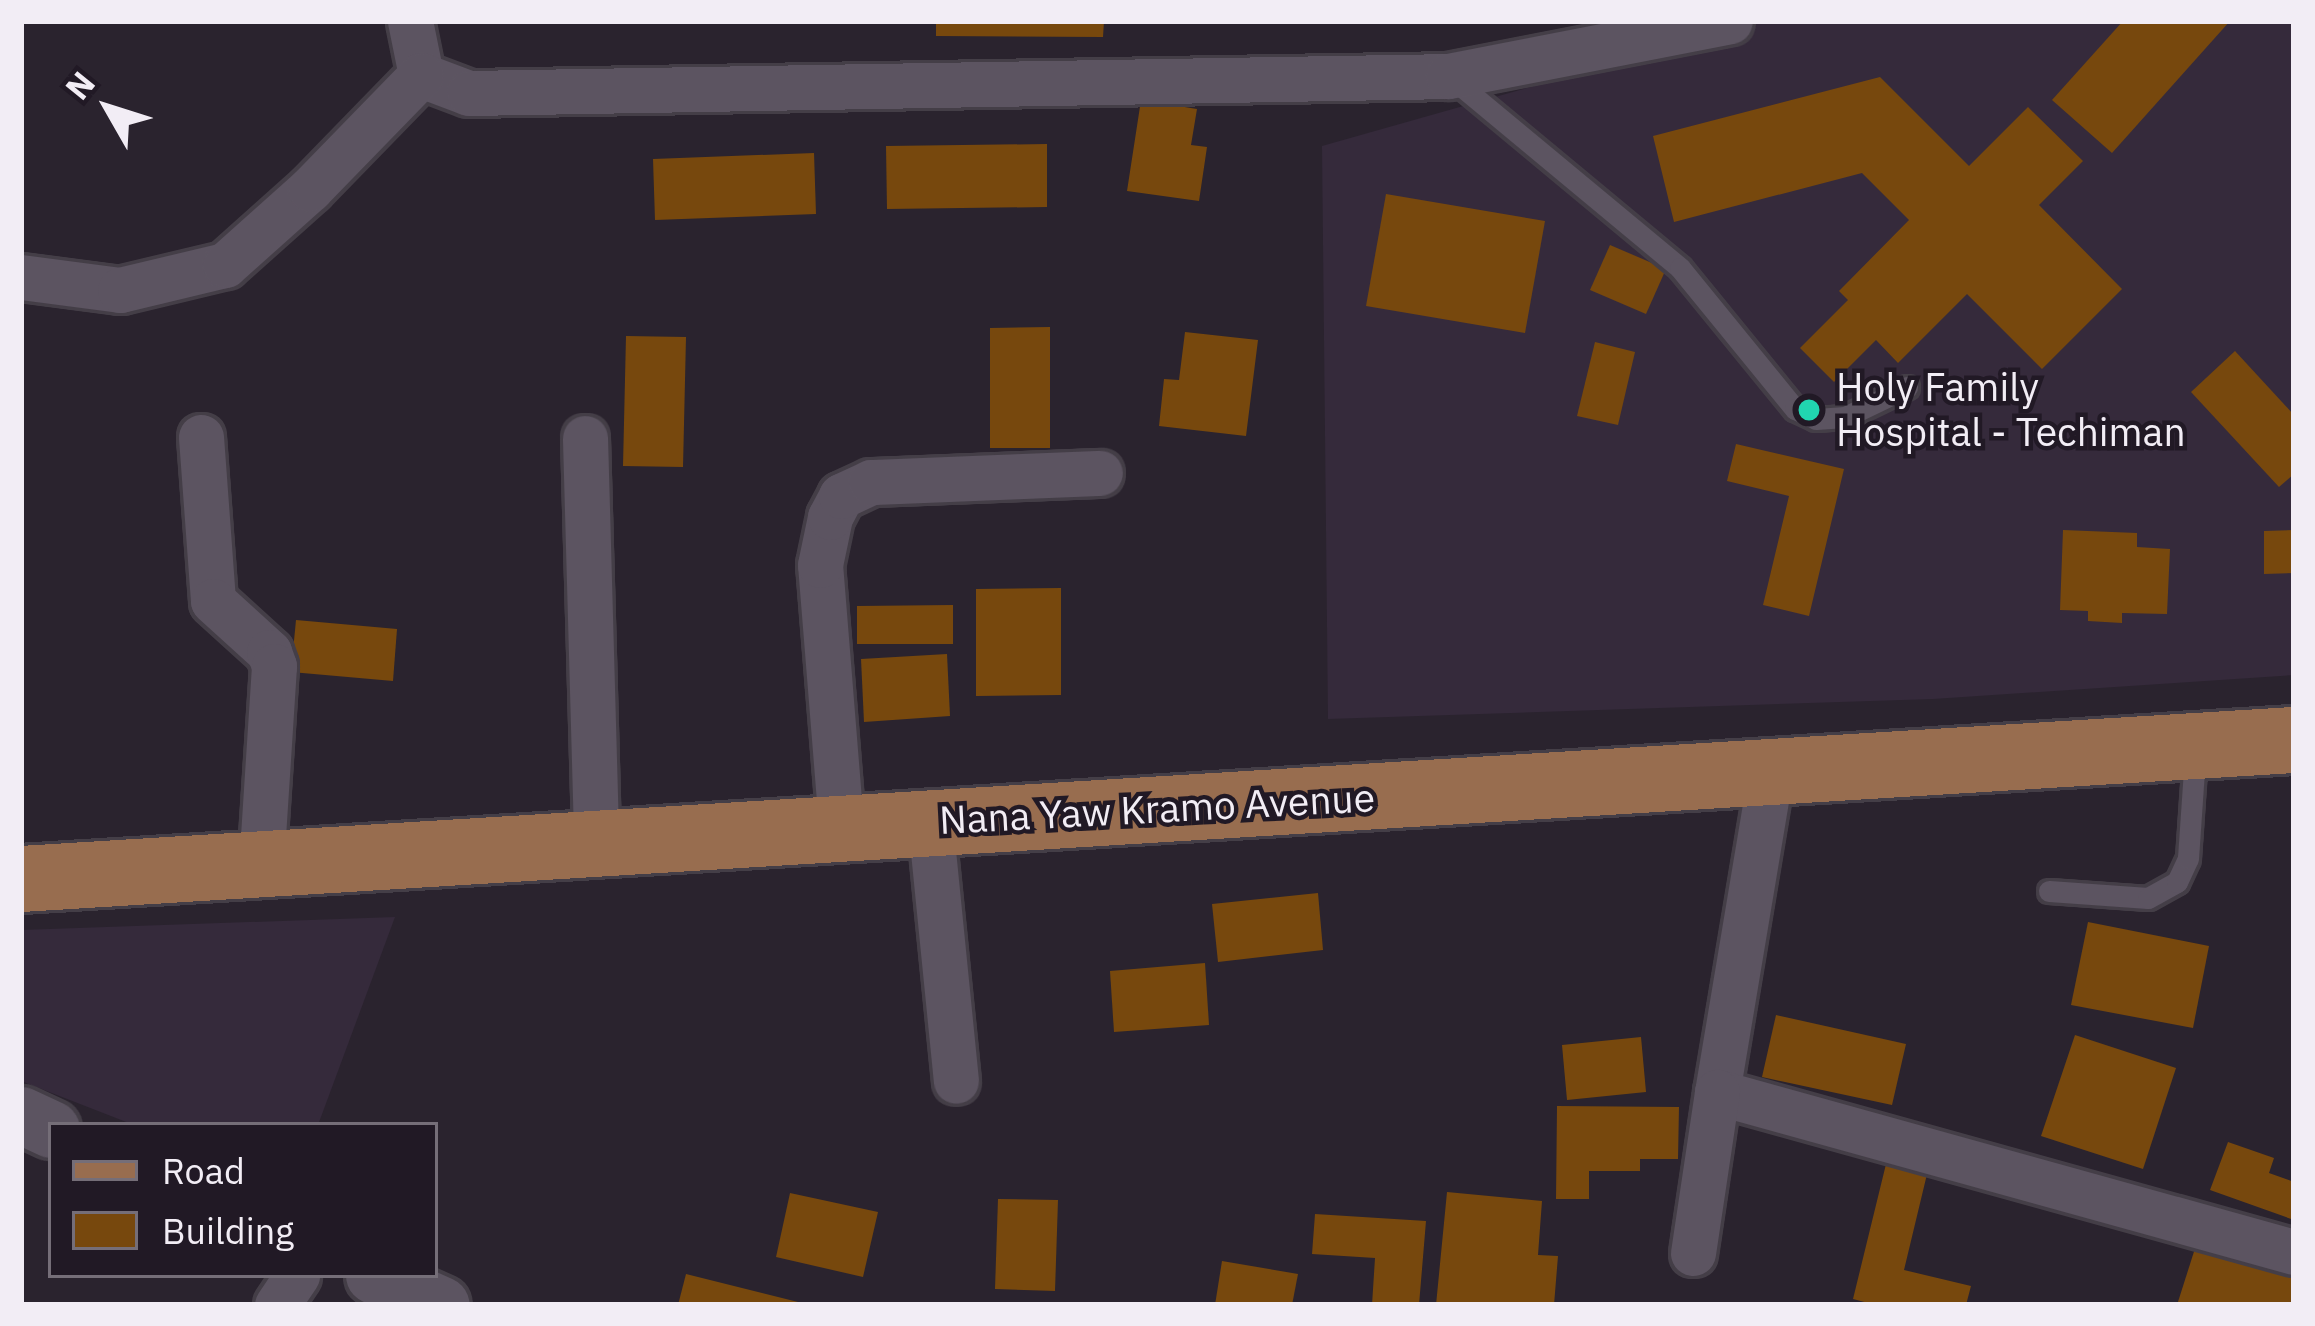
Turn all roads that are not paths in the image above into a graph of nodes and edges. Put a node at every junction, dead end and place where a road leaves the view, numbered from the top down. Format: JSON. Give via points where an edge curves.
{"nodes":[{"id":1,"x":410,"y":21,"type":"edge"},
{"id":2,"x":1730,"y":21,"type":"edge"},
{"id":3,"x":421,"y":75,"type":"junction"},
{"id":4,"x":1448,"y":76,"type":"junction"},
{"id":5,"x":21,"y":278,"type":"edge"},
{"id":6,"x":1907,"y":387,"type":"dead end"},
{"id":7,"x":201,"y":436,"type":"dead end"},
{"id":8,"x":585,"y":438,"type":"dead end"},
{"id":9,"x":1100,"y":473,"type":"dead end"},
{"id":10,"x":2294,"y":740,"type":"edge"},
{"id":11,"x":2195,"y":747,"type":"junction"},
{"id":12,"x":1770,"y":776,"type":"junction"},
{"id":13,"x":930,"y":821,"type":"junction"},
{"id":14,"x":841,"y":825,"type":"junction"},
{"id":15,"x":596,"y":841,"type":"junction"},
{"id":16,"x":262,"y":865,"type":"junction"},
{"id":17,"x":21,"y":879,"type":"edge"},
{"id":18,"x":2049,"y":892,"type":"dead end"},
{"id":19,"x":956,"y":1081,"type":"dead end"},
{"id":20,"x":1717,"y":1092,"type":"junction"},
{"id":21,"x":2294,"y":1252,"type":"edge"},
{"id":22,"x":1693,"y":1253,"type":"dead end"},
{"id":23,"x":294,"y":1278,"type":"edge"},
{"id":24,"x":381,"y":1278,"type":"edge"},
{"id":25,"x":277,"y":1305,"type":"edge"},
{"id":26,"x":441,"y":1305,"type":"edge"}],
"edges":[{"from":1,"to":3,"type":"street"},
{"from":2,"to":4,"type":"street"},
{"from":3,"to":4,"type":"street","via":[[469,93]]},
{"from":3,"to":5,"type":"street","via":[[225,265],[120,290]]},
{"from":4,"to":6,"type":"lane","via":[[1680,268],[1795,410],[1816,419],[1845,417]]},
{"from":7,"to":16,"type":"street","via":[[213,601],[274,666]]},
{"from":8,"to":15,"type":"street"},
{"from":9,"to":14,"type":"street","via":[[871,482],[841,496],[820,565]]},
{"from":10,"to":11,"type":"main road","name":"Nana Yaw Kramo Avenue"},
{"from":11,"to":12,"type":"main road","name":"Nana Yaw Kramo Avenue"},
{"from":11,"to":18,"type":"lane","via":[[2188,857],[2177,882],[2148,898]]},
{"from":12,"to":13,"type":"main road","name":"Nana Yaw Kramo Avenue"},
{"from":12,"to":20,"type":"street"},
{"from":13,"to":14,"type":"main road","name":"Nana Yaw Kramo Avenue"},
{"from":13,"to":19,"type":"street"},
{"from":14,"to":15,"type":"main road","name":"Nana Yaw Kramo Avenue"},
{"from":15,"to":16,"type":"main road","name":"Nana Yaw Kramo Avenue"},
{"from":16,"to":17,"type":"main road","name":"Nana Yaw Kramo Avenue"},
{"from":20,"to":21,"type":"street"},
{"from":20,"to":22,"type":"street"},
{"from":23,"to":25,"type":"street"},
{"from":24,"to":26,"type":"street"}]}
